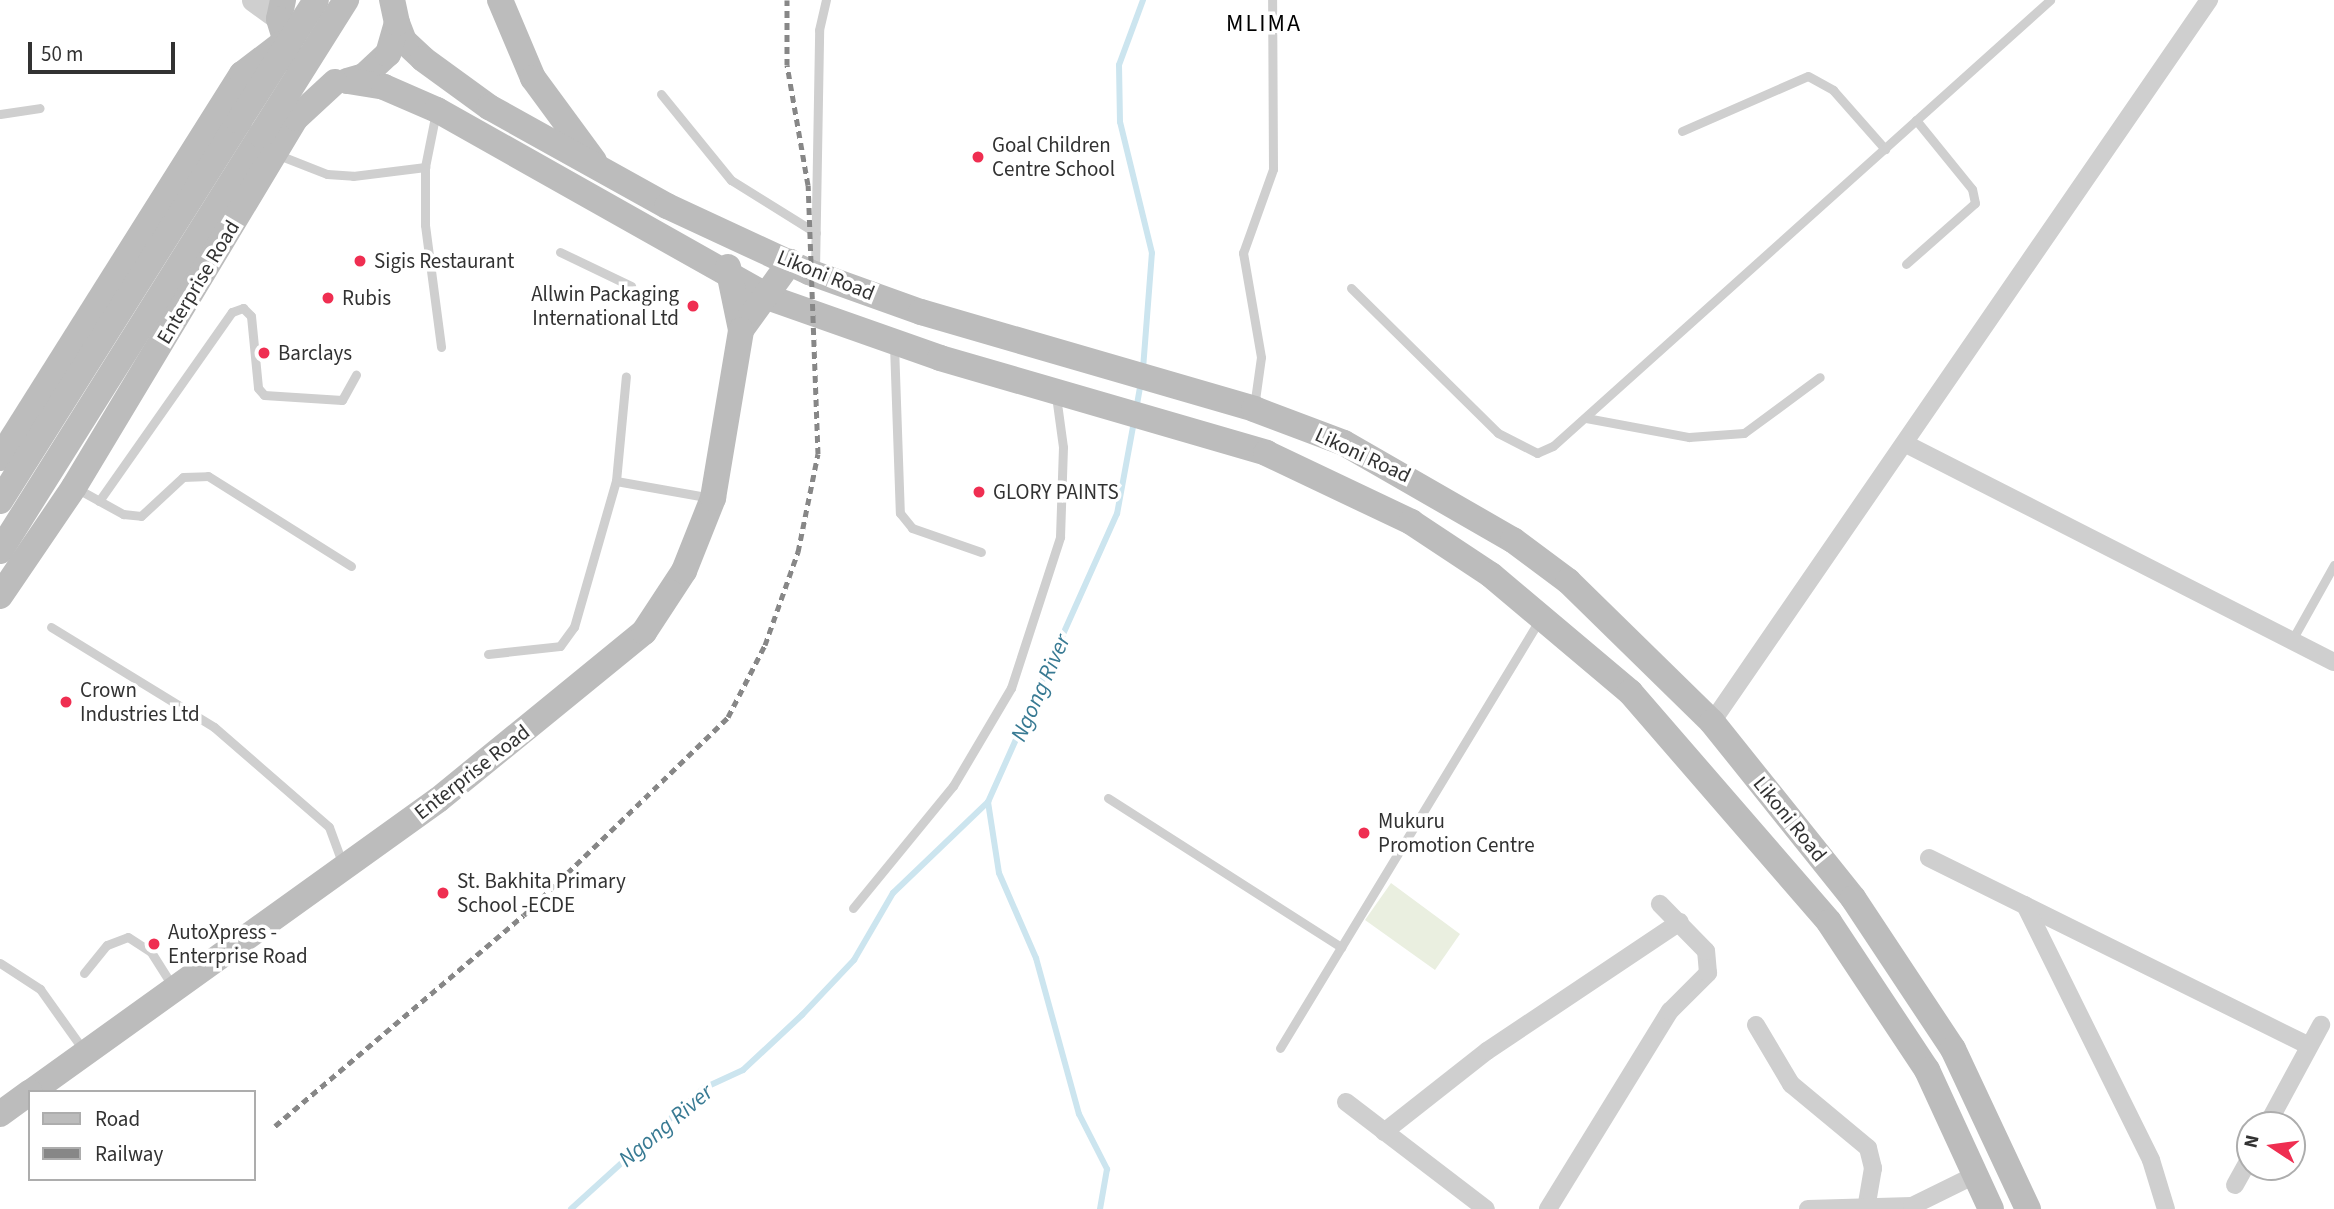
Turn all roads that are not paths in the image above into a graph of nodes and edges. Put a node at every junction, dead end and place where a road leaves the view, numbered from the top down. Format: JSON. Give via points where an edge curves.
{"nodes":[{"id":1,"x":253,"y":0,"type":"edge"},
{"id":2,"x":316,"y":0,"type":"edge"},
{"id":3,"x":346,"y":0,"type":"edge"},
{"id":4,"x":500,"y":0,"type":"edge"},
{"id":5,"x":826,"y":0,"type":"edge"},
{"id":6,"x":1272,"y":0,"type":"edge"},
{"id":7,"x":2050,"y":0,"type":"edge"},
{"id":8,"x":2209,"y":0,"type":"edge"},
{"id":9,"x":398,"y":9,"type":"edge"},
{"id":10,"x":282,"y":21,"type":"edge"},
{"id":11,"x":423,"y":59,"type":"junction"},
{"id":12,"x":342,"y":81,"type":"junction"},
{"id":13,"x":402,"y":94,"type":"junction"},
{"id":14,"x":661,"y":94,"type":"dead end"},
{"id":15,"x":40,"y":108,"type":"dead end"},
{"id":16,"x":437,"y":110,"type":"junction"},
{"id":17,"x":0,"y":114,"type":"edge"},
{"id":18,"x":1916,"y":120,"type":"junction"},
{"id":19,"x":1682,"y":131,"type":"dead end"},
{"id":20,"x":1885,"y":149,"type":"junction"},
{"id":21,"x":275,"y":153,"type":"junction"},
{"id":22,"x":425,"y":167,"type":"junction"},
{"id":23,"x":601,"y":170,"type":"junction"},
{"id":24,"x":720,"y":230,"type":"junction"},
{"id":25,"x":816,"y":233,"type":"junction"},
{"id":26,"x":560,"y":252,"type":"dead end"},
{"id":27,"x":790,"y":261,"type":"junction"},
{"id":28,"x":1906,"y":264,"type":"dead end"},
{"id":29,"x":815,"y":274,"type":"junction"},
{"id":30,"x":731,"y":278,"type":"junction"},
{"id":31,"x":631,"y":286,"type":"dead end"},
{"id":32,"x":1351,"y":288,"type":"dead end"},
{"id":33,"x":770,"y":298,"type":"junction"},
{"id":34,"x":741,"y":330,"type":"junction"},
{"id":35,"x":894,"y":342,"type":"junction"},
{"id":36,"x":441,"y":347,"type":"dead end"},
{"id":37,"x":356,"y":375,"type":"dead end"},
{"id":38,"x":626,"y":376,"type":"dead end"},
{"id":39,"x":1819,"y":377,"type":"dead end"},
{"id":40,"x":1067,"y":397,"type":"junction"},
{"id":41,"x":1254,"y":409,"type":"junction"},
{"id":42,"x":1586,"y":418,"type":"junction"},
{"id":43,"x":1906,"y":444,"type":"junction"},
{"id":44,"x":0,"y":458,"type":"edge"},
{"id":45,"x":616,"y":481,"type":"junction"},
{"id":46,"x":74,"y":487,"type":"junction"},
{"id":47,"x":713,"y":498,"type":"junction"},
{"id":48,"x":0,"y":501,"type":"edge"},
{"id":49,"x":99,"y":501,"type":"junction"},
{"id":50,"x":0,"y":551,"type":"edge"},
{"id":51,"x":982,"y":552,"type":"dead end"},
{"id":52,"x":2334,"y":565,"type":"edge"},
{"id":53,"x":351,"y":566,"type":"dead end"},
{"id":54,"x":0,"y":596,"type":"edge"},
{"id":55,"x":1542,"y":615,"type":"junction"},
{"id":56,"x":51,"y":628,"type":"dead end"},
{"id":57,"x":2292,"y":640,"type":"junction"},
{"id":58,"x":488,"y":654,"type":"dead end"},
{"id":59,"x":2334,"y":662,"type":"edge"},
{"id":60,"x":1712,"y":722,"type":"junction"},
{"id":61,"x":1108,"y":798,"type":"dead end"},
{"id":62,"x":1929,"y":858,"type":"dead end"},
{"id":63,"x":344,"y":866,"type":"junction"},
{"id":64,"x":1660,"y":904,"type":"dead end"},
{"id":65,"x":2025,"y":905,"type":"junction"},
{"id":66,"x":853,"y":908,"type":"dead end"},
{"id":67,"x":1680,"y":922,"type":"junction"},
{"id":68,"x":1341,"y":947,"type":"junction"},
{"id":69,"x":0,"y":963,"type":"edge"},
{"id":70,"x":84,"y":973,"type":"dead end"},
{"id":71,"x":174,"y":988,"type":"junction"},
{"id":72,"x":2321,"y":1025,"type":"dead end"},
{"id":73,"x":1756,"y":1026,"type":"dead end"},
{"id":74,"x":2308,"y":1046,"type":"junction"},
{"id":75,"x":1280,"y":1048,"type":"dead end"},
{"id":76,"x":85,"y":1052,"type":"junction"},
{"id":77,"x":33,"y":1090,"type":"edge"},
{"id":78,"x":28,"y":1093,"type":"edge"},
{"id":79,"x":1346,"y":1102,"type":"dead end"},
{"id":80,"x":2274,"y":1111,"type":"edge"},
{"id":81,"x":0,"y":1114,"type":"edge"},
{"id":82,"x":1384,"y":1132,"type":"junction"},
{"id":83,"x":1977,"y":1174,"type":"junction"},
{"id":84,"x":2237,"y":1181,"type":"edge"},
{"id":85,"x":2235,"y":1185,"type":"dead end"},
{"id":86,"x":1866,"y":1207,"type":"edge"},
{"id":87,"x":1486,"y":1209,"type":"edge"},
{"id":88,"x":1548,"y":1209,"type":"edge"},
{"id":89,"x":1808,"y":1209,"type":"edge"},
{"id":90,"x":1991,"y":1209,"type":"edge"},
{"id":91,"x":2028,"y":1209,"type":"edge"},
{"id":92,"x":2166,"y":1209,"type":"edge"}],
"edges":[{"from":1,"to":10,"type":"street"},
{"from":2,"to":48,"type":"main road","bridge":true},
{"from":3,"to":50,"type":"main road","bridge":true},
{"from":4,"to":23,"type":"main road","via":[[533,78]]},
{"from":5,"to":25,"type":"lane","via":[[819,30]]},
{"from":6,"to":41,"type":"lane","via":[[1273,169],[1243,253],[1261,357]]},
{"from":7,"to":18,"type":"lane"},
{"from":8,"to":43,"type":"street"},
{"from":9,"to":11,"type":"main road","name":"Likoni Road","via":[[404,41]]},
{"from":9,"to":12,"type":"main road","name":"Enterprise Road","via":[[377,67]]},
{"from":10,"to":12,"type":"main road","name":"Likoni Road","via":[[309,74]]},
{"from":10,"to":44,"type":"main road","via":[[242,74]]},
{"from":11,"to":13,"type":"main road","via":[[405,72]]},
{"from":11,"to":23,"type":"main road","name":"Likoni Road","via":[[466,93]]},
{"from":12,"to":13,"type":"main road","name":"Likoni Road"},
{"from":12,"to":21,"type":"main road","name":"Enterprise Road","via":[[308,102]]},
{"from":13,"to":16,"type":"main road","name":"Likoni Road"},
{"from":14,"to":25,"type":"lane","via":[[731,180]]},
{"from":15,"to":17,"type":"lane"},
{"from":16,"to":22,"type":"lane"},
{"from":16,"to":30,"type":"main road","name":"Likoni Road"},
{"from":18,"to":20,"type":"lane"},
{"from":18,"to":28,"type":"lane","via":[[1972,188],[1975,203]]},
{"from":19,"to":20,"type":"lane","via":[[1808,76],[1833,90]]},
{"from":20,"to":42,"type":"lane"},
{"from":21,"to":22,"type":"lane","via":[[340,175]]},
{"from":21,"to":46,"type":"main road","name":"Enterprise Road"},
{"from":22,"to":36,"type":"lane","via":[[425,225]]},
{"from":23,"to":24,"type":"main road","name":"Likoni Road"},
{"from":24,"to":27,"type":"main road","name":"Likoni Road"},
{"from":24,"to":30,"type":"main road"},
{"from":25,"to":29,"type":"lane"},
{"from":26,"to":31,"type":"lane"},
{"from":27,"to":29,"type":"main road","name":"Likoni Road"},
{"from":27,"to":33,"type":"main road"},
{"from":29,"to":41,"type":"main road","name":"Likoni Road"},
{"from":30,"to":33,"type":"main road","name":"Likoni Road"},
{"from":30,"to":34,"type":"main road"},
{"from":32,"to":42,"type":"lane","via":[[1517,447],[1537,453],[1553,446]]},
{"from":33,"to":34,"type":"main road"},
{"from":33,"to":35,"type":"main road","name":"Likoni Road"},
{"from":34,"to":47,"type":"main road","name":"Enterprise Road"},
{"from":35,"to":40,"type":"main road","name":"Likoni Road"},
{"from":35,"to":51,"type":"lane","via":[[900,513],[912,528]]},
{"from":37,"to":49,"type":"lane","via":[[342,400],[264,395],[258,388],[251,316],[243,308],[232,312]]},
{"from":38,"to":45,"type":"lane"},
{"from":39,"to":42,"type":"lane","via":[[1744,433],[1689,437]]},
{"from":40,"to":55,"type":"main road","name":"Likoni Road","via":[[1266,453],[1340,483],[1412,522]]},
{"from":40,"to":66,"type":"lane","via":[[1059,537],[1011,688],[953,786]]},
{"from":41,"to":60,"type":"main road","name":"Likoni Road","via":[[1345,443],[1513,540],[1568,581]]},
{"from":43,"to":57,"type":"street"},
{"from":43,"to":60,"type":"street"},
{"from":45,"to":47,"type":"lane"},
{"from":45,"to":58,"type":"lane","via":[[574,627],[560,646]]},
{"from":46,"to":49,"type":"lane"},
{"from":46,"to":54,"type":"main road","name":"Enterprise Road"},
{"from":47,"to":63,"type":"main road","name":"Enterprise Road","via":[[684,572],[644,632],[438,800]]},
{"from":49,"to":53,"type":"lane","via":[[141,516],[183,477],[208,476]]},
{"from":52,"to":57,"type":"lane"},
{"from":55,"to":68,"type":"lane"},
{"from":55,"to":83,"type":"main road","name":"Likoni Road","via":[[1640,702],[1829,922],[1914,1049]]},
{"from":56,"to":63,"type":"lane","via":[[214,727],[329,827]]},
{"from":57,"to":59,"type":"street"},
{"from":60,"to":91,"type":"main road","name":"Likoni Road","via":[[1853,898],[1953,1049]]},
{"from":61,"to":68,"type":"lane"},
{"from":62,"to":65,"type":"street"},
{"from":63,"to":71,"type":"main road","name":"Enterprise Road"},
{"from":64,"to":67,"type":"street"},
{"from":65,"to":74,"type":"street"},
{"from":65,"to":92,"type":"street","via":[[2151,1160]]},
{"from":67,"to":82,"type":"street","via":[[1487,1051]]},
{"from":67,"to":88,"type":"street","via":[[1706,951],[1708,973],[1671,1011]]},
{"from":68,"to":75,"type":"lane"},
{"from":69,"to":76,"type":"lane","via":[[40,989]]},
{"from":70,"to":71,"type":"lane","via":[[107,945],[128,937],[151,952]]},
{"from":71,"to":76,"type":"main road","name":"Enterprise Road"},
{"from":72,"to":74,"type":"street"},
{"from":73,"to":86,"type":"street","via":[[1791,1084],[1868,1148],[1873,1168]]},
{"from":74,"to":80,"type":"street"},
{"from":76,"to":77,"type":"main road","name":"Enterprise Road"},
{"from":78,"to":81,"type":"main road","name":"Enterprise Road"},
{"from":79,"to":82,"type":"street"},
{"from":82,"to":87,"type":"street"},
{"from":83,"to":86,"type":"street","via":[[1912,1206]]},
{"from":83,"to":90,"type":"main road","name":"Likoni Road"},
{"from":84,"to":85,"type":"street"},
{"from":86,"to":89,"type":"street"}]}
